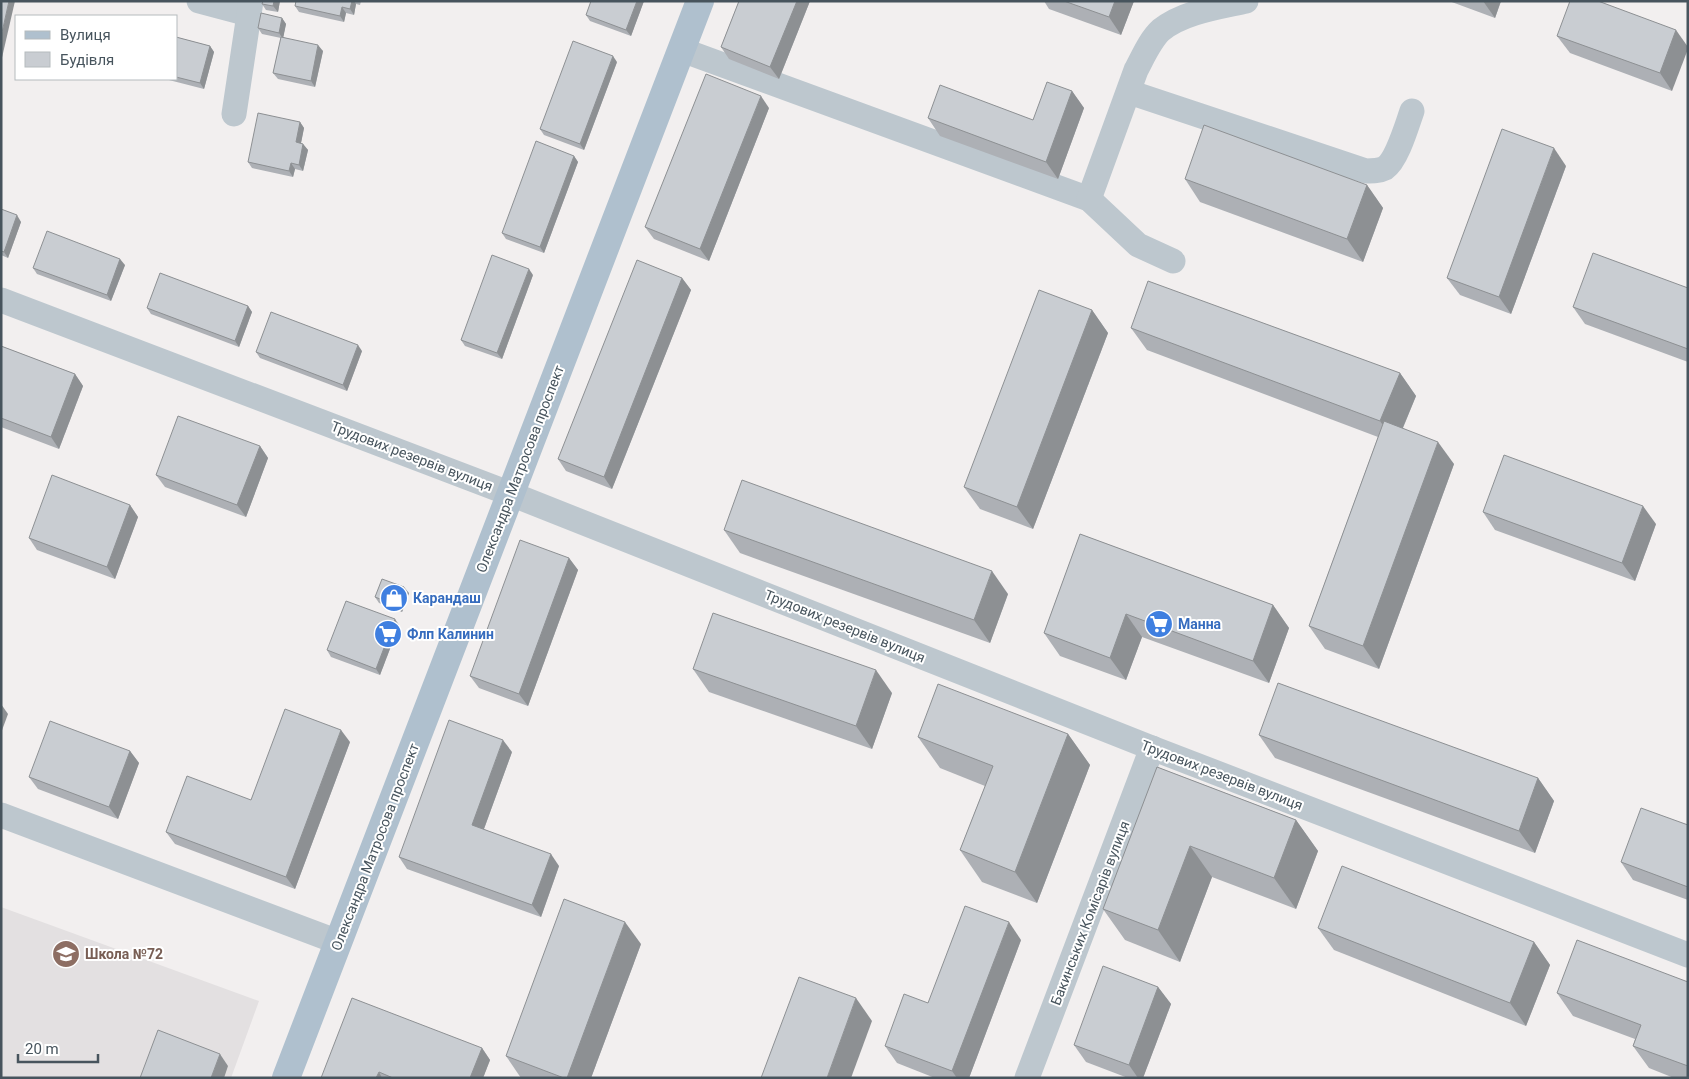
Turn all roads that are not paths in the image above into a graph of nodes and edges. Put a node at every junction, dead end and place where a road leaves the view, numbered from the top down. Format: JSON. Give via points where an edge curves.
{"nodes":[{"id":1,"x":199,"y":1,"type":"edge"},
{"id":2,"x":700,"y":1,"type":"edge"},
{"id":3,"x":1246,"y":1,"type":"edge"},
{"id":4,"x":249,"y":8,"type":"edge"},
{"id":5,"x":682,"y":50,"type":"junction"},
{"id":6,"x":1129,"y":92,"type":"junction"},
{"id":7,"x":1412,"y":111,"type":"dead end"},
{"id":8,"x":234,"y":114,"type":"dead end"},
{"id":9,"x":1089,"y":199,"type":"junction"},
{"id":10,"x":1173,"y":262,"type":"dead end"},
{"id":11,"x":1,"y":300,"type":"edge"},
{"id":12,"x":511,"y":494,"type":"junction"},
{"id":13,"x":1152,"y":748,"type":"junction"},
{"id":14,"x":1,"y":816,"type":"edge"},
{"id":15,"x":338,"y":942,"type":"junction"},
{"id":16,"x":1688,"y":955,"type":"edge"},
{"id":17,"x":286,"y":1078,"type":"edge"},
{"id":18,"x":1027,"y":1078,"type":"edge"}],
"edges":[{"from":1,"to":4,"type":"street"},
{"from":2,"to":5,"type":"main road","name":"Олександра Матросова проспект"},
{"from":3,"to":6,"type":"street","via":[[1177,20],[1160,31],[1146,50]]},
{"from":4,"to":8,"type":"street"},
{"from":5,"to":9,"type":"street"},
{"from":5,"to":12,"type":"main road","name":"Олександра Матросова проспект"},
{"from":6,"to":7,"type":"street","via":[[1366,171],[1387,167],[1394,158]]},
{"from":6,"to":9,"type":"street"},
{"from":9,"to":10,"type":"street","via":[[1138,245]]},
{"from":11,"to":12,"type":"street","name":"Трудових резервів вулиця"},
{"from":12,"to":13,"type":"street","name":"Трудових резервів вулиця"},
{"from":12,"to":15,"type":"main road","name":"Олександра Матросова проспект"},
{"from":13,"to":16,"type":"street","name":"Трудових резервів вулиця"},
{"from":13,"to":18,"type":"street","name":"Бакинських Комісарів вулиця"},
{"from":14,"to":15,"type":"street"},
{"from":15,"to":17,"type":"main road","name":"Олександра Матросова проспект"}]}
